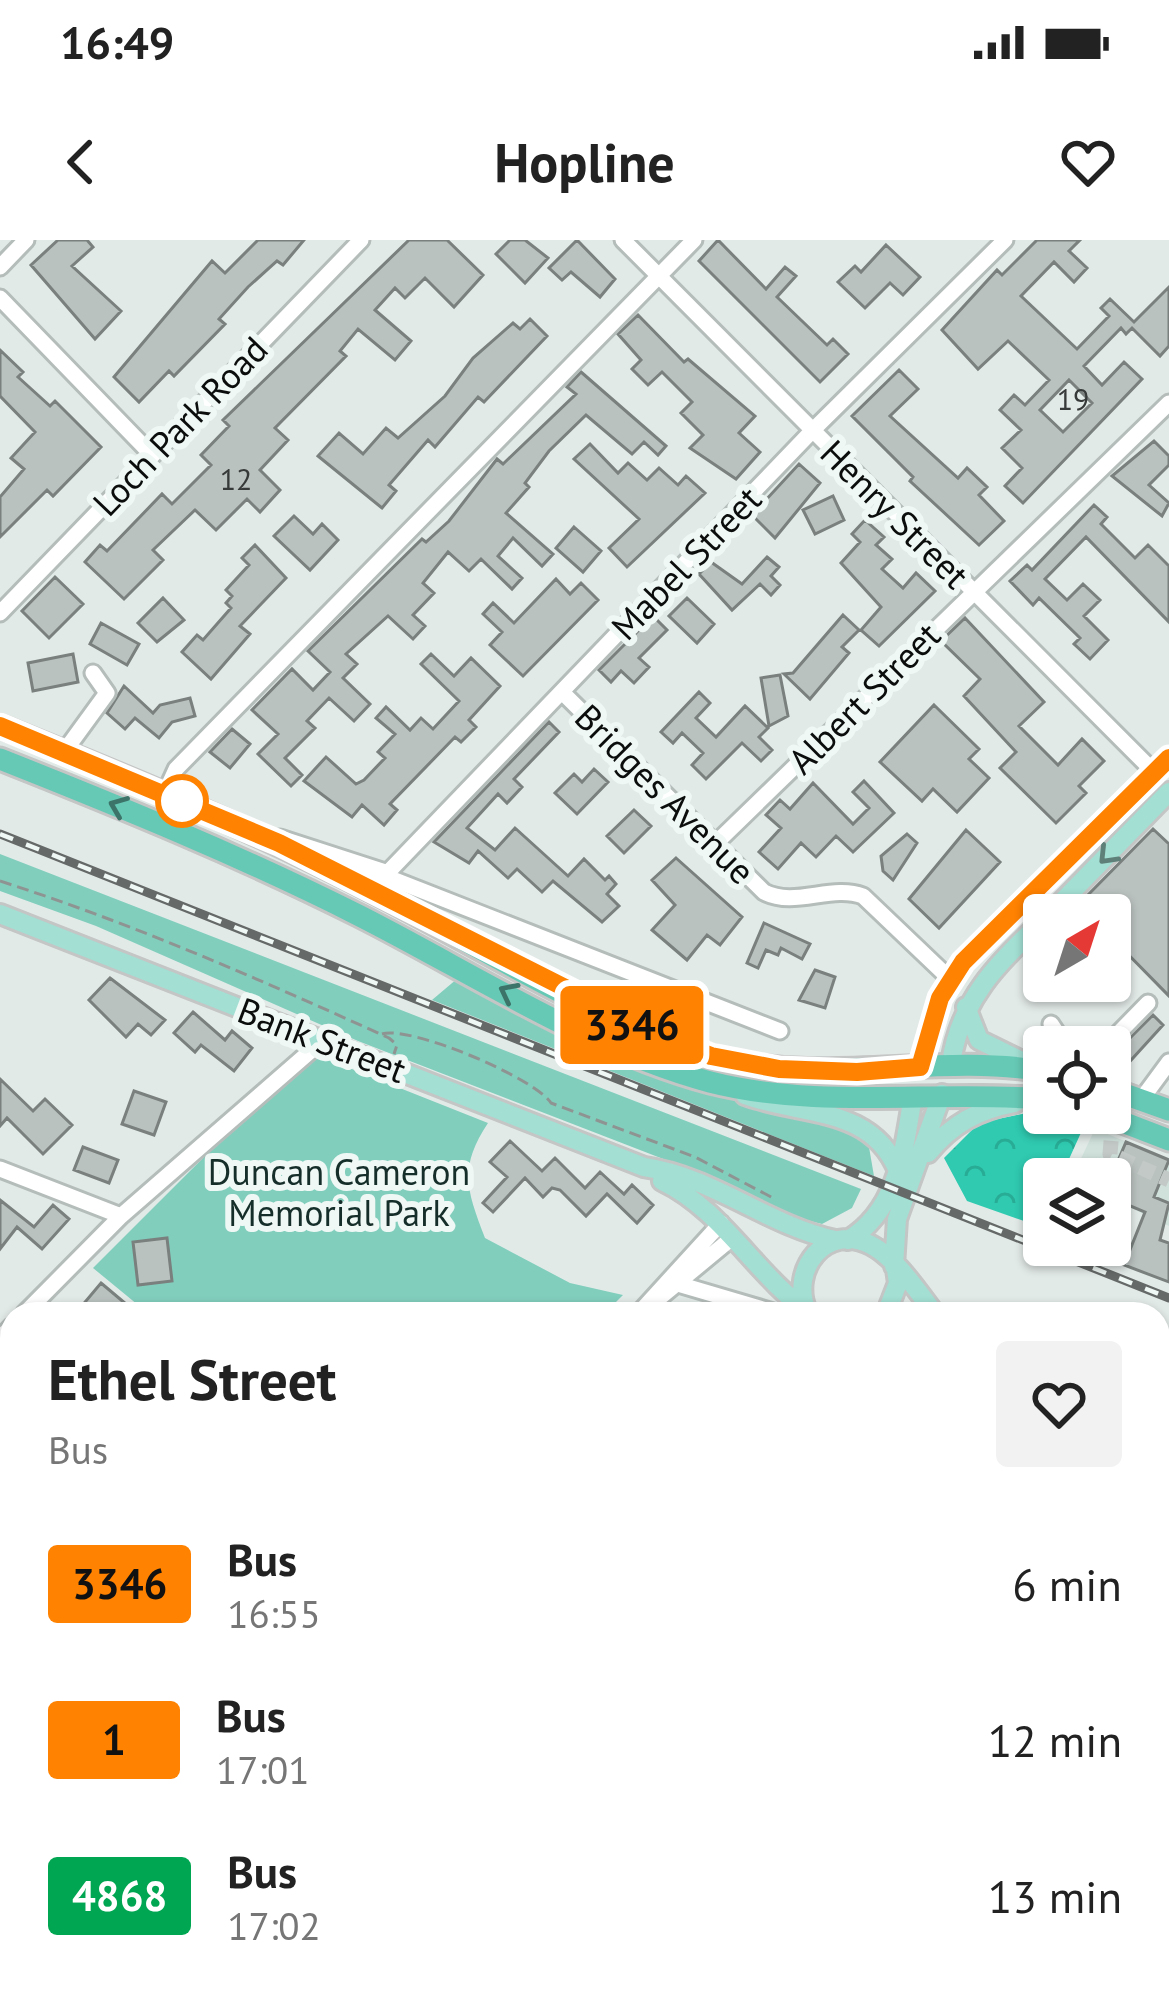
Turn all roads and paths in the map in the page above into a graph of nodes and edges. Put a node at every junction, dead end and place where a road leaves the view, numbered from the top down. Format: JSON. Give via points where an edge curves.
{"nodes":[{"id":1,"x":26,"y":240,"type":"edge"},
{"id":2,"x":361,"y":240,"type":"edge"},
{"id":3,"x":623,"y":240,"type":"edge"},
{"id":4,"x":694,"y":240,"type":"edge"},
{"id":5,"x":1005,"y":240,"type":"edge"},
{"id":6,"x":0,"y":267,"type":"edge"},
{"id":7,"x":658,"y":275,"type":"junction"},
{"id":8,"x":0,"y":298,"type":"edge"},
{"id":9,"x":1169,"y":403,"type":"edge"},
{"id":10,"x":812,"y":431,"type":"junction"},
{"id":11,"x":152,"y":455,"type":"junction"},
{"id":12,"x":975,"y":595,"type":"junction"},
{"id":13,"x":0,"y":613,"type":"edge"},
{"id":14,"x":93,"y":673,"type":"dead end"},
{"id":15,"x":562,"y":692,"type":"junction"},
{"id":16,"x":0,"y":726,"type":"edge"},
{"id":17,"x":64,"y":752,"type":"junction"},
{"id":18,"x":0,"y":759,"type":"edge"},
{"id":19,"x":1162,"y":765,"type":"edge"},
{"id":20,"x":1169,"y":790,"type":"edge"},
{"id":21,"x":165,"y":793,"type":"junction"},
{"id":22,"x":714,"y":845,"type":"junction"},
{"id":23,"x":380,"y":879,"type":"junction"},
{"id":24,"x":0,"y":881,"type":"edge"},
{"id":25,"x":1036,"y":892,"type":"joint"},
{"id":26,"x":1069,"y":894,"type":"edge"},
{"id":27,"x":0,"y":914,"type":"edge"},
{"id":28,"x":357,"y":914,"type":"junction"},
{"id":29,"x":1023,"y":939,"type":"edge"},
{"id":30,"x":950,"y":979,"type":"junction"},
{"id":31,"x":1148,"y":1003,"type":"dead end"},
{"id":32,"x":966,"y":1007,"type":"junction"},
{"id":33,"x":1126,"y":1026,"type":"edge"},
{"id":34,"x":780,"y":1031,"type":"dead end"},
{"id":35,"x":382,"y":1034,"type":"junction"},
{"id":36,"x":322,"y":1041,"type":"junction"},
{"id":37,"x":1023,"y":1061,"type":"edge"},
{"id":38,"x":1169,"y":1062,"type":"edge"},
{"id":39,"x":951,"y":1064,"type":"junction"},
{"id":40,"x":390,"y":1067,"type":"junction"},
{"id":41,"x":920,"y":1067,"type":"junction"},
{"id":42,"x":1023,"y":1069,"type":"edge"},
{"id":43,"x":706,"y":1081,"type":"junction"},
{"id":44,"x":942,"y":1094,"type":"junction"},
{"id":45,"x":913,"y":1096,"type":"junction"},
{"id":46,"x":1131,"y":1096,"type":"edge"},
{"id":47,"x":1023,"y":1098,"type":"edge"},
{"id":48,"x":1141,"y":1100,"type":"junction"},
{"id":49,"x":1023,"y":1102,"type":"edge"},
{"id":50,"x":1169,"y":1110,"type":"edge"},
{"id":51,"x":1131,"y":1125,"type":"edge"},
{"id":52,"x":1169,"y":1130,"type":"edge"},
{"id":53,"x":1169,"y":1140,"type":"edge"},
{"id":54,"x":644,"y":1167,"type":"junction"},
{"id":55,"x":908,"y":1168,"type":"junction"},
{"id":56,"x":0,"y":1169,"type":"edge"},
{"id":57,"x":745,"y":1205,"type":"junction"},
{"id":58,"x":121,"y":1216,"type":"junction"},
{"id":59,"x":790,"y":1228,"type":"junction"},
{"id":60,"x":726,"y":1231,"type":"junction"},
{"id":61,"x":842,"y":1240,"type":"junction"},
{"id":62,"x":895,"y":1268,"type":"junction"},
{"id":63,"x":675,"y":1278,"type":"junction"},
{"id":64,"x":36,"y":1302,"type":"edge"},
{"id":65,"x":650,"y":1302,"type":"edge"},
{"id":66,"x":746,"y":1302,"type":"edge"},
{"id":67,"x":794,"y":1302,"type":"edge"},
{"id":68,"x":803,"y":1302,"type":"edge"},
{"id":69,"x":891,"y":1302,"type":"edge"},
{"id":70,"x":925,"y":1302,"type":"edge"}],
"edges":[{"from":1,"to":6,"type":"street"},
{"from":2,"to":11,"type":"street","name":"Loch Park Road"},
{"from":3,"to":7,"type":"street","name":"Henry Street"},
{"from":4,"to":7,"type":"street"},
{"from":5,"to":10,"type":"street","name":"Mabel Street"},
{"from":7,"to":10,"type":"street","name":"Henry Street"},
{"from":7,"to":21,"type":"street","via":[[176,769]]},
{"from":8,"to":11,"type":"street"},
{"from":9,"to":12,"type":"street","name":"Albert Street"},
{"from":10,"to":12,"type":"street","name":"Henry Street"},
{"from":10,"to":15,"type":"street","name":"Mabel Street"},
{"from":11,"to":13,"type":"street","name":"Loch Park Road"},
{"from":12,"to":19,"type":"street","name":"Henry Street"},
{"from":12,"to":22,"type":"street","name":"Albert Street"},
{"from":14,"to":17,"type":"street","via":[[107,693]]},
{"from":15,"to":22,"type":"street","name":"Bridges Avenue"},
{"from":15,"to":23,"type":"street","name":"Mabel Street"},
{"from":16,"to":17,"type":"highway"},
{"from":17,"to":21,"type":"highway"},
{"from":28,"to":18,"type":"highway","one_way":true},
{"from":19,"to":20,"type":"main road","name":"Henry Street"},
{"from":19,"to":25,"type":"main road"},
{"from":20,"to":26,"type":"main road","one_way":true},
{"from":21,"to":23,"type":"highway"},
{"from":22,"to":30,"type":"street","name":"Bridges Avenue","via":[[770,896],[863,896]]},
{"from":23,"to":28,"type":"highway"},
{"from":23,"to":34,"type":"street"},
{"from":23,"to":41,"type":"highway","via":[[633,1025],[711,1056],[814,1072]]},
{"from":24,"to":35,"type":"path","via":[[155,935]]},
{"from":25,"to":30,"type":"main road"},
{"from":27,"to":36,"type":"main road","name":"Bank Street"},
{"from":43,"to":28,"type":"highway","one_way":true,"via":[[583,1030]]},
{"from":29,"to":32,"type":"main road"},
{"from":30,"to":41,"type":"main road"},
{"from":31,"to":33,"type":"street"},
{"from":32,"to":37,"type":"main road","via":[[979,1040]]},
{"from":32,"to":39,"type":"main road"},
{"from":35,"to":40,"type":"path","via":[[398,1045]]},
{"from":35,"to":59,"type":"path","via":[[405,1031],[442,1045],[539,1089],[551,1103],[695,1157],[790,1208]]},
{"from":36,"to":40,"type":"main road","name":"Bank Street"},
{"from":36,"to":58,"type":"street"},
{"from":38,"to":48,"type":"street"},
{"from":39,"to":41,"type":"highway"},
{"from":39,"to":42,"type":"highway"},
{"from":39,"to":44,"type":"highway"},
{"from":40,"to":54,"type":"main road","name":"Bank Street"},
{"from":41,"to":45,"type":"highway"},
{"from":43,"to":45,"type":"highway","via":[[787,1096]]},
{"from":43,"to":55,"type":"main road","via":[[865,1126]]},
{"from":44,"to":45,"type":"highway"},
{"from":44,"to":47,"type":"highway"},
{"from":44,"to":55,"type":"main road"},
{"from":45,"to":55,"type":"main road"},
{"from":46,"to":48,"type":"highway"},
{"from":48,"to":50,"type":"highway"},
{"from":48,"to":52,"type":"highway","via":[[1140,1113]]},
{"from":49,"to":55,"type":"main road","via":[[960,1121]]},
{"from":51,"to":53,"type":"highway"},
{"from":54,"to":57,"type":"main road","name":"Bank Street"},
{"from":54,"to":60,"type":"main road","name":"Bank Street","via":[[692,1196]]},
{"from":55,"to":61,"type":"main road","via":[[878,1218]]},
{"from":55,"to":62,"type":"main road"},
{"from":56,"to":58,"type":"street"},
{"from":57,"to":59,"type":"main road","name":"Bank Street"},
{"from":57,"to":60,"type":"main road"},
{"from":58,"to":64,"type":"street"},
{"from":59,"to":61,"type":"main road","name":"Bank Street"},
{"from":60,"to":63,"type":"street"},
{"from":60,"to":67,"type":"main road","name":"Bank Street"},
{"from":61,"to":62,"type":"main road","name":"Bank Street","via":[[874,1246]]},
{"from":61,"to":68,"type":"main road","via":[[805,1266]]},
{"from":62,"to":69,"type":"main road"},
{"from":62,"to":70,"type":"main road","name":"Bank Street"},
{"from":63,"to":65,"type":"street"},
{"from":63,"to":66,"type":"street"}]}
